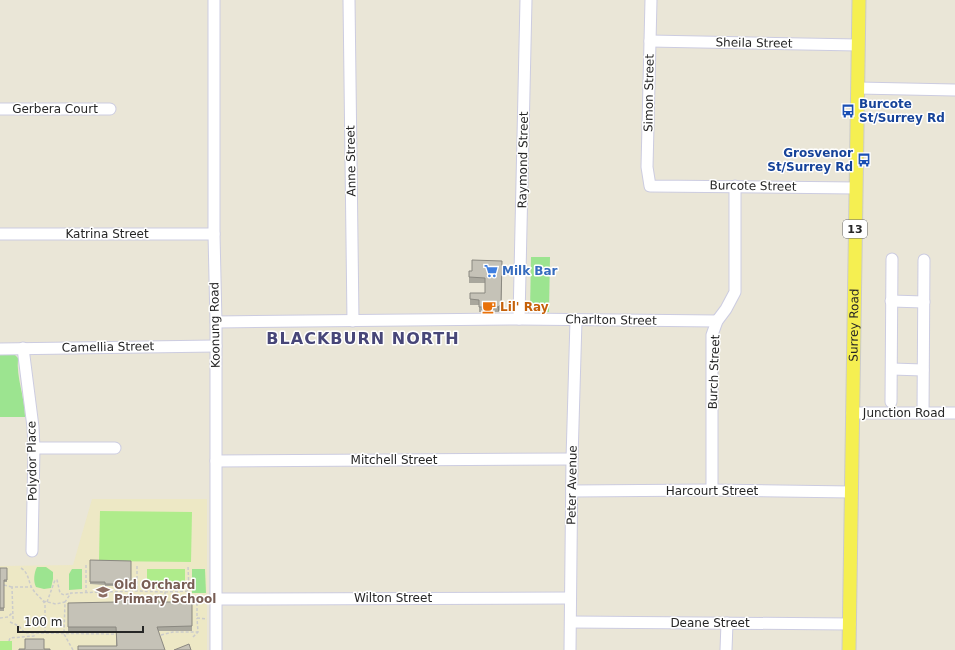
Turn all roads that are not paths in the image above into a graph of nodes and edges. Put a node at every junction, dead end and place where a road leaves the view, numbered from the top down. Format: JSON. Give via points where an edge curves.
{"nodes":[{"id":1,"x":214,"y":0,"type":"edge"},
{"id":2,"x":348,"y":0,"type":"edge"},
{"id":3,"x":526,"y":0,"type":"edge"},
{"id":4,"x":651,"y":0,"type":"edge"},
{"id":5,"x":859,"y":0,"type":"edge"},
{"id":6,"x":650,"y":41,"type":"junction"},
{"id":7,"x":858,"y":45,"type":"junction"},
{"id":8,"x":858,"y":88,"type":"junction"},
{"id":9,"x":955,"y":90,"type":"edge"},
{"id":10,"x":0,"y":109,"type":"edge"},
{"id":11,"x":110,"y":109,"type":"dead end"},
{"id":12,"x":650,"y":186,"type":"joint"},
{"id":13,"x":735,"y":186,"type":"junction"},
{"id":14,"x":856,"y":188,"type":"junction"},
{"id":15,"x":0,"y":234,"type":"edge"},
{"id":16,"x":214,"y":234,"type":"junction"},
{"id":17,"x":892,"y":260,"type":"dead end"},
{"id":18,"x":924,"y":260,"type":"dead end"},
{"id":19,"x":891,"y":301,"type":"junction"},
{"id":20,"x":924,"y":302,"type":"junction"},
{"id":21,"x":519,"y":319,"type":"junction"},
{"id":22,"x":576,"y":320,"type":"junction"},
{"id":23,"x":353,"y":321,"type":"junction"},
{"id":24,"x":717,"y":321,"type":"junction"},
{"id":25,"x":216,"y":322,"type":"junction"},
{"id":26,"x":216,"y":346,"type":"junction"},
{"id":27,"x":0,"y":348,"type":"edge"},
{"id":28,"x":23,"y":348,"type":"junction"},
{"id":29,"x":892,"y":370,"type":"junction"},
{"id":30,"x":923,"y":370,"type":"junction"},
{"id":31,"x":891,"y":402,"type":"dead end"},
{"id":32,"x":852,"y":413,"type":"junction"},
{"id":33,"x":923,"y":413,"type":"junction"},
{"id":34,"x":955,"y":413,"type":"edge"},
{"id":35,"x":34,"y":448,"type":"junction"},
{"id":36,"x":115,"y":448,"type":"dead end"},
{"id":37,"x":572,"y":459,"type":"junction"},
{"id":38,"x":216,"y":461,"type":"junction"},
{"id":39,"x":712,"y":490,"type":"junction"},
{"id":40,"x":572,"y":491,"type":"junction"},
{"id":41,"x":852,"y":492,"type":"junction"},
{"id":42,"x":32,"y":551,"type":"dead end"},
{"id":43,"x":570,"y":598,"type":"junction"},
{"id":44,"x":216,"y":599,"type":"junction"},
{"id":45,"x":570,"y":622,"type":"junction"},
{"id":46,"x":727,"y":623,"type":"junction"},
{"id":47,"x":850,"y":624,"type":"junction"},
{"id":48,"x":216,"y":650,"type":"edge"},
{"id":49,"x":570,"y":650,"type":"edge"},
{"id":50,"x":726,"y":650,"type":"edge"},
{"id":51,"x":849,"y":650,"type":"edge"}],
"edges":[{"from":1,"to":16,"type":"street","name":"Koonung Road"},
{"from":2,"to":23,"type":"street","name":"Anne Street"},
{"from":3,"to":21,"type":"street","name":"Raymond Street"},
{"from":4,"to":6,"type":"street","name":"Simon Street"},
{"from":5,"to":7,"type":"main road","name":"Surrey Road","number":"13"},
{"from":6,"to":7,"type":"street","name":"Sheila Street"},
{"from":6,"to":12,"type":"street","name":"Simon Street","via":[[647,167]]},
{"from":7,"to":8,"type":"main road","name":"Surrey Road","number":"13"},
{"from":8,"to":9,"type":"street"},
{"from":8,"to":14,"type":"main road","name":"Surrey Road","number":"13"},
{"from":10,"to":11,"type":"street","name":"Gerbera Court"},
{"from":12,"to":13,"type":"street","name":"Burcote Street"},
{"from":13,"to":14,"type":"street","name":"Burcote Street"},
{"from":13,"to":24,"type":"street","name":"Burch Street","via":[[735,292]]},
{"from":14,"to":32,"type":"main road","name":"Surrey Road","number":"13"},
{"from":15,"to":16,"type":"street","name":"Katrina Street"},
{"from":16,"to":25,"type":"street","name":"Koonung Road"},
{"from":17,"to":19,"type":"street"},
{"from":18,"to":20,"type":"street"},
{"from":19,"to":20,"type":"street"},
{"from":19,"to":29,"type":"street"},
{"from":20,"to":30,"type":"street"},
{"from":21,"to":22,"type":"street","name":"Charlton Street"},
{"from":21,"to":23,"type":"street","name":"Charlton Street"},
{"from":22,"to":24,"type":"street","name":"Charlton Street"},
{"from":22,"to":37,"type":"street","name":"Peter Avenue"},
{"from":23,"to":25,"type":"street","name":"Charlton Street"},
{"from":24,"to":39,"type":"street","name":"Burch Street","via":[[712,335]]},
{"from":25,"to":26,"type":"street","name":"Koonung Road"},
{"from":26,"to":28,"type":"street","name":"Camellia Street"},
{"from":26,"to":38,"type":"street","name":"Koonung Road"},
{"from":27,"to":28,"type":"street","name":"Camellia Street"},
{"from":28,"to":35,"type":"street","name":"Polydor Place"},
{"from":29,"to":30,"type":"street"},
{"from":29,"to":31,"type":"street"},
{"from":30,"to":33,"type":"street"},
{"from":32,"to":33,"type":"street","name":"Junction Road"},
{"from":32,"to":41,"type":"main road","name":"Surrey Road","number":"13"},
{"from":33,"to":34,"type":"street","name":"Junction Road"},
{"from":35,"to":36,"type":"street"},
{"from":35,"to":42,"type":"street","name":"Polydor Place"},
{"from":37,"to":38,"type":"street","name":"Mitchell Street"},
{"from":37,"to":40,"type":"street","name":"Peter Avenue"},
{"from":38,"to":44,"type":"street","name":"Koonung Road"},
{"from":39,"to":40,"type":"street","name":"Harcourt Street"},
{"from":39,"to":41,"type":"street","name":"Harcourt Street"},
{"from":40,"to":43,"type":"street","name":"Peter Avenue"},
{"from":41,"to":47,"type":"main road","name":"Surrey Road","number":"13"},
{"from":43,"to":44,"type":"street","name":"Wilton Street"},
{"from":43,"to":45,"type":"street","name":"Peter Avenue"},
{"from":44,"to":48,"type":"street","name":"Koonung Road"},
{"from":45,"to":46,"type":"street","name":"Deane Street"},
{"from":45,"to":49,"type":"street","name":"Peter Avenue"},
{"from":46,"to":47,"type":"street","name":"Deane Street"},
{"from":46,"to":50,"type":"street"},
{"from":47,"to":51,"type":"main road","name":"Surrey Road","number":"13"}]}
